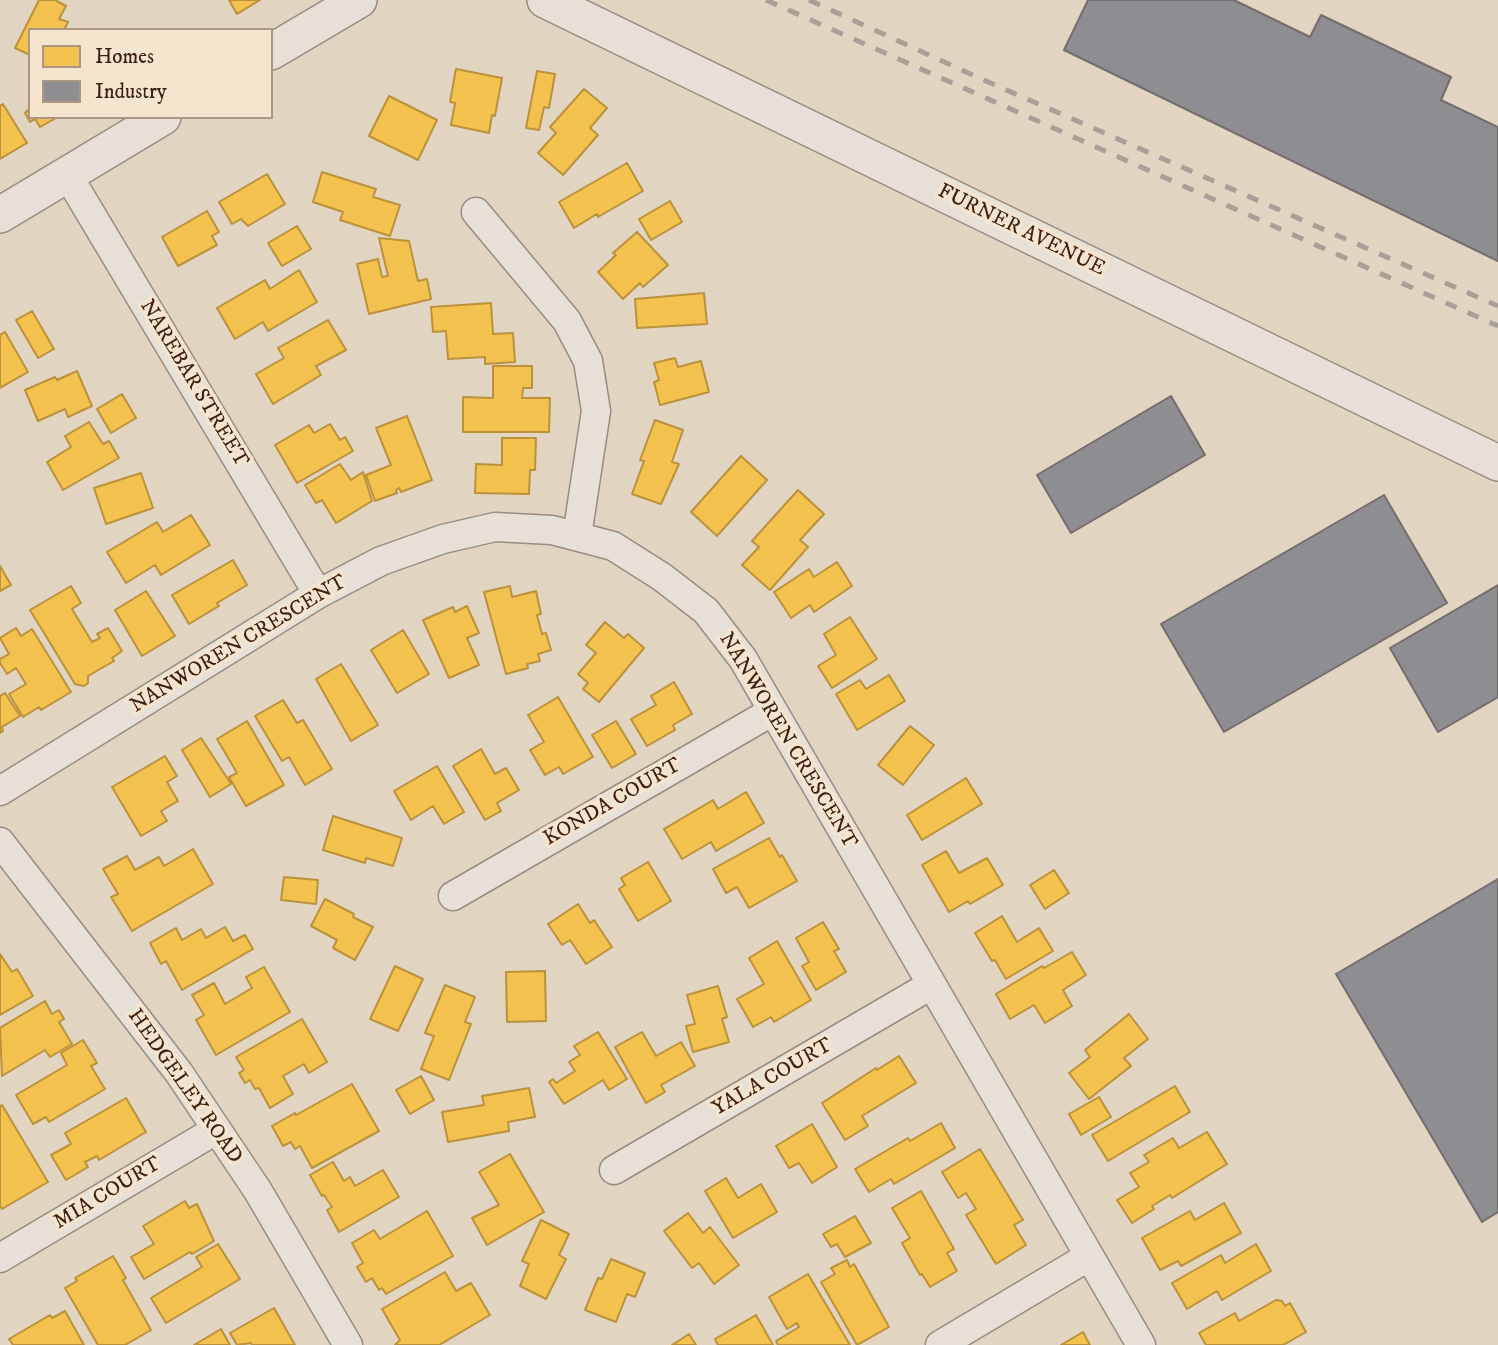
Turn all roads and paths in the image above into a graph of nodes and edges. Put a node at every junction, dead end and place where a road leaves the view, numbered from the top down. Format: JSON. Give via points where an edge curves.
{"nodes":[{"id":1,"x":359,"y":0,"type":"edge"},
{"id":2,"x":545,"y":0,"type":"edge"},
{"id":3,"x":273,"y":51,"type":"edge"},
{"id":4,"x":160,"y":119,"type":"edge"},
{"id":5,"x":67,"y":174,"type":"junction"},
{"id":6,"x":476,"y":212,"type":"dead end"},
{"id":7,"x":0,"y":215,"type":"edge"},
{"id":8,"x":1498,"y":463,"type":"edge"},
{"id":9,"x":577,"y":536,"type":"junction"},
{"id":10,"x":318,"y":594,"type":"junction"},
{"id":11,"x":773,"y":711,"type":"junction"},
{"id":12,"x":0,"y":791,"type":"edge"},
{"id":13,"x":0,"y":842,"type":"edge"},
{"id":14,"x":453,"y":895,"type":"dead end"},
{"id":15,"x":931,"y":985,"type":"junction"},
{"id":16,"x":216,"y":1130,"type":"junction"},
{"id":17,"x":614,"y":1170,"type":"dead end"},
{"id":18,"x":1088,"y":1257,"type":"junction"},
{"id":19,"x":0,"y":1258,"type":"edge"},
{"id":20,"x":348,"y":1345,"type":"edge"},
{"id":21,"x":940,"y":1345,"type":"edge"},
{"id":22,"x":1141,"y":1345,"type":"edge"}],
"edges":[{"from":1,"to":3,"type":"street"},
{"from":2,"to":8,"type":"street","name":"FURNER AVENUE"},
{"from":4,"to":5,"type":"street"},
{"from":5,"to":7,"type":"street"},
{"from":5,"to":10,"type":"street","name":"NAREBAR STREET"},
{"from":6,"to":9,"type":"street","via":[[567,321],[588,361],[596,411]]},
{"from":9,"to":10,"type":"street","name":"NANWOREN CRESCENT","via":[[495,527],[382,561]]},
{"from":9,"to":11,"type":"street","name":"NANWOREN CRESCENT","via":[[613,546],[706,611],[743,659]]},
{"from":10,"to":12,"type":"street","name":"NANWOREN CRESCENT"},
{"from":11,"to":14,"type":"street","name":"KONDA COURT"},
{"from":11,"to":15,"type":"street","name":"NANWOREN CRESCENT"},
{"from":13,"to":16,"type":"street","name":"HEDGELEY ROAD","via":[[179,1073]]},
{"from":15,"to":17,"type":"street","name":"YALA COURT"},
{"from":15,"to":18,"type":"street","name":"NANWOREN CRESCENT"},
{"from":16,"to":19,"type":"street","name":"MIA COURT"},
{"from":16,"to":20,"type":"street","name":"HEDGELEY ROAD","via":[[258,1191]]},
{"from":18,"to":21,"type":"street"},
{"from":18,"to":22,"type":"street","name":"NANWOREN CRESCENT"}]}
